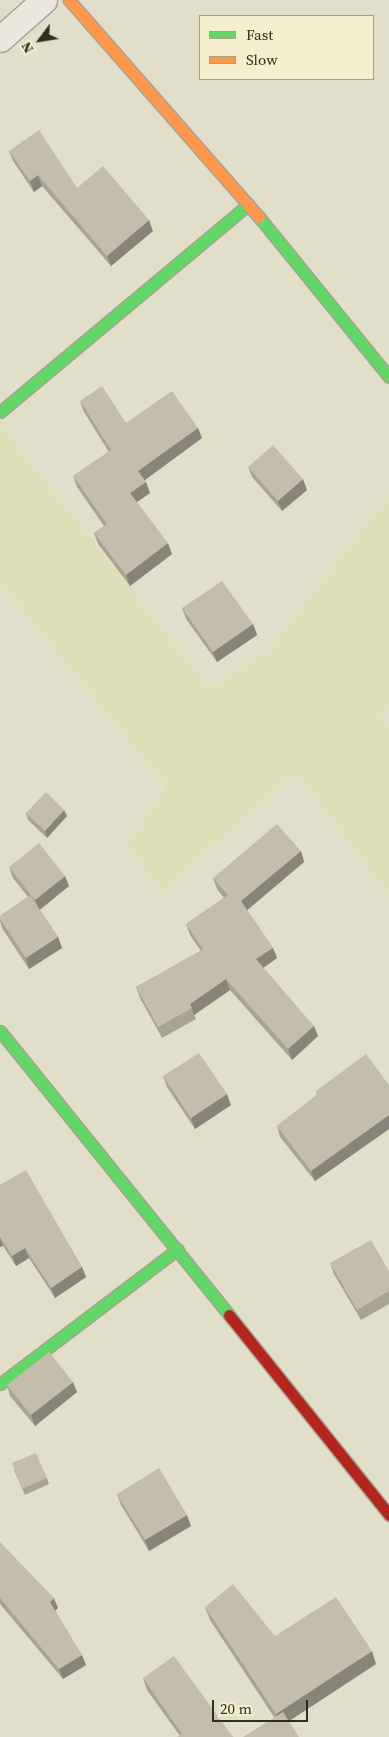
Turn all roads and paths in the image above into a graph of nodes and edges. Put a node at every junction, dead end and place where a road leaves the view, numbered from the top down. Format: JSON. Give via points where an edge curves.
{"nodes":[{"id":1,"x":44,"y":0,"type":"edge"},
{"id":2,"x":70,"y":0,"type":"edge"},
{"id":3,"x":0,"y":39,"type":"edge"},
{"id":4,"x":249,"y":204,"type":"junction"},
{"id":5,"x":389,"y":377,"type":"edge"},
{"id":6,"x":0,"y":412,"type":"edge"},
{"id":7,"x":0,"y":1031,"type":"edge"},
{"id":8,"x":178,"y":1249,"type":"junction"},
{"id":9,"x":0,"y":1384,"type":"edge"},
{"id":10,"x":389,"y":1515,"type":"edge"}],
"edges":[{"from":1,"to":3,"type":"street"},
{"from":2,"to":4,"type":"street"},
{"from":4,"to":5,"type":"street"},
{"from":4,"to":6,"type":"street"},
{"from":7,"to":8,"type":"street"},
{"from":8,"to":9,"type":"street"},
{"from":8,"to":10,"type":"street"}]}
